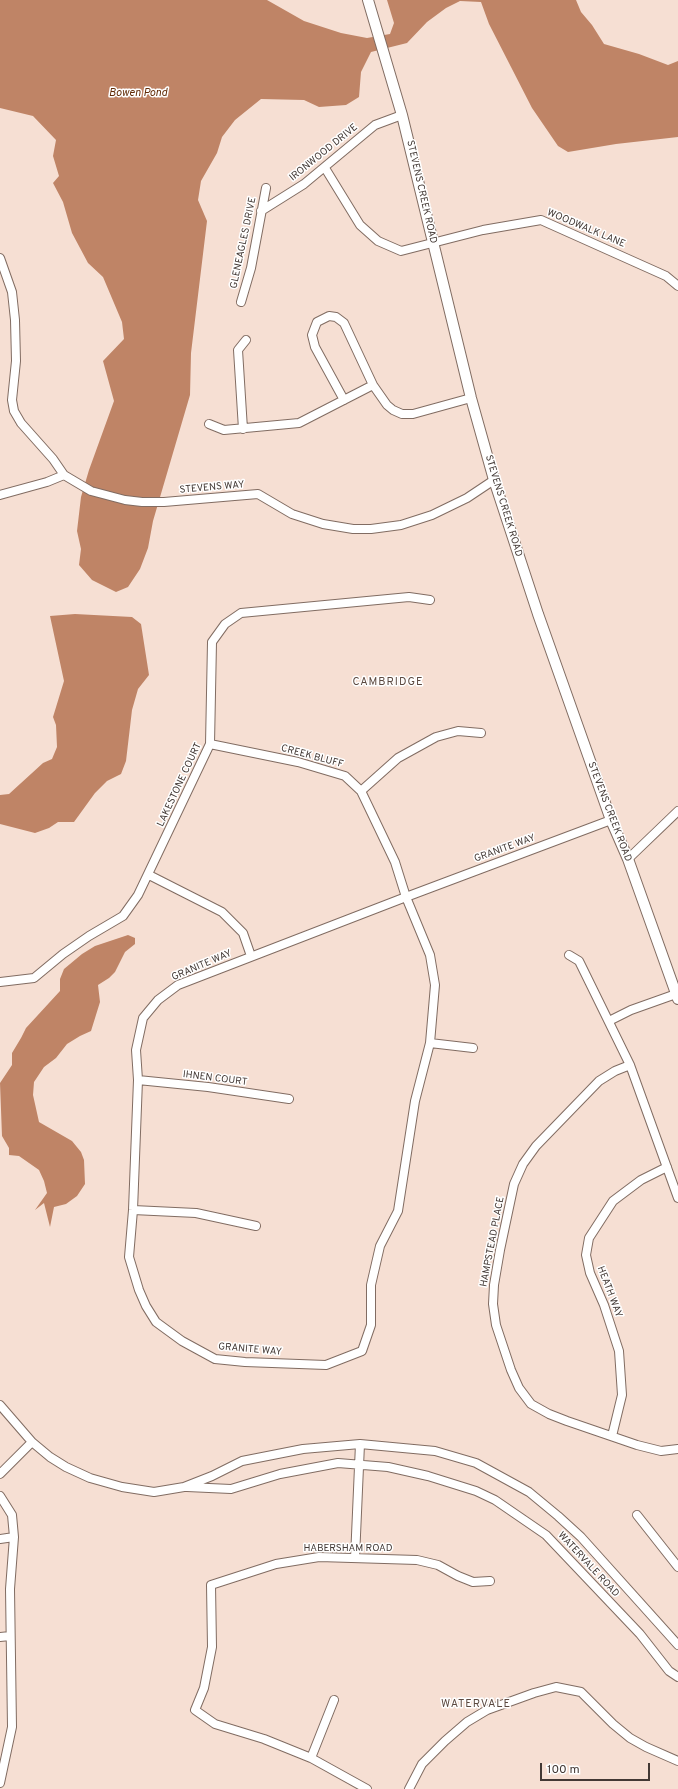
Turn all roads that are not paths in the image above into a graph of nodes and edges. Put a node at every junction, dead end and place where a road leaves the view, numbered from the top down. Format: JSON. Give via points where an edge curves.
{"nodes":[{"id":1,"x":370,"y":5,"type":"edge"},
{"id":2,"x":402,"y":115,"type":"junction"},
{"id":3,"x":324,"y":168,"type":"junction"},
{"id":4,"x":266,"y":188,"type":"dead end"},
{"id":5,"x":261,"y":211,"type":"junction"},
{"id":6,"x":433,"y":243,"type":"junction"},
{"id":7,"x":0,"y":258,"type":"edge"},
{"id":8,"x":678,"y":286,"type":"edge"},
{"id":9,"x":241,"y":302,"type":"dead end"},
{"id":10,"x":246,"y":340,"type":"dead end"},
{"id":11,"x":373,"y":385,"type":"junction"},
{"id":12,"x":471,"y":398,"type":"junction"},
{"id":13,"x":344,"y":400,"type":"junction"},
{"id":14,"x":209,"y":424,"type":"dead end"},
{"id":15,"x":243,"y":429,"type":"junction"},
{"id":16,"x":64,"y":475,"type":"junction"},
{"id":17,"x":494,"y":480,"type":"junction"},
{"id":18,"x":0,"y":496,"type":"edge"},
{"id":19,"x":430,"y":600,"type":"dead end"},
{"id":20,"x":481,"y":732,"type":"dead end"},
{"id":21,"x":210,"y":744,"type":"junction"},
{"id":22,"x":361,"y":791,"type":"junction"},
{"id":23,"x":678,"y":811,"type":"edge"},
{"id":24,"x":611,"y":820,"type":"junction"},
{"id":25,"x":628,"y":859,"type":"junction"},
{"id":26,"x":149,"y":875,"type":"junction"},
{"id":27,"x":406,"y":896,"type":"junction"},
{"id":28,"x":569,"y":955,"type":"dead end"},
{"id":29,"x":251,"y":956,"type":"junction"},
{"id":30,"x":0,"y":982,"type":"edge"},
{"id":31,"x":677,"y":996,"type":"edge"},
{"id":32,"x":609,"y":1021,"type":"junction"},
{"id":33,"x":430,"y":1043,"type":"junction"},
{"id":34,"x":473,"y":1048,"type":"dead end"},
{"id":35,"x":630,"y":1065,"type":"junction"},
{"id":36,"x":138,"y":1080,"type":"junction"},
{"id":37,"x":289,"y":1099,"type":"dead end"},
{"id":38,"x":667,"y":1167,"type":"junction"},
{"id":39,"x":678,"y":1198,"type":"edge"},
{"id":40,"x":133,"y":1210,"type":"junction"},
{"id":41,"x":256,"y":1226,"type":"dead end"},
{"id":42,"x":0,"y":1396,"type":"edge"},
{"id":43,"x":2,"y":1406,"type":"edge"},
{"id":44,"x":612,"y":1436,"type":"junction"},
{"id":45,"x":32,"y":1442,"type":"junction"},
{"id":46,"x":360,"y":1444,"type":"junction"},
{"id":47,"x":678,"y":1449,"type":"edge"},
{"id":48,"x":359,"y":1464,"type":"junction"},
{"id":49,"x":0,"y":1474,"type":"edge"},
{"id":50,"x":184,"y":1487,"type":"junction"},
{"id":51,"x":0,"y":1496,"type":"edge"},
{"id":52,"x":637,"y":1515,"type":"dead end"},
{"id":53,"x":14,"y":1537,"type":"junction"},
{"id":54,"x":0,"y":1539,"type":"edge"},
{"id":55,"x":675,"y":1557,"type":"edge"},
{"id":56,"x":355,"y":1558,"type":"junction"},
{"id":57,"x":678,"y":1567,"type":"edge"},
{"id":58,"x":490,"y":1581,"type":"dead end"},
{"id":59,"x":10,"y":1636,"type":"junction"},
{"id":60,"x":0,"y":1637,"type":"edge"},
{"id":61,"x":678,"y":1646,"type":"edge"},
{"id":62,"x":678,"y":1677,"type":"edge"},
{"id":63,"x":334,"y":1700,"type":"dead end"},
{"id":64,"x":311,"y":1758,"type":"junction"},
{"id":65,"x":678,"y":1761,"type":"edge"},
{"id":66,"x":0,"y":1783,"type":"edge"},
{"id":67,"x":367,"y":1789,"type":"edge"},
{"id":68,"x":409,"y":1789,"type":"edge"}],
"edges":[{"from":1,"to":2,"type":"street","name":"STEVENS CREEK ROAD"},
{"from":2,"to":3,"type":"street","name":"IRONWOOD DRIVE","via":[[375,125]]},
{"from":2,"to":6,"type":"street","name":"STEVENS CREEK ROAD"},
{"from":3,"to":5,"type":"street","name":"IRONWOOD DRIVE"},
{"from":3,"to":6,"type":"street","name":"WOODWALK LANE","via":[[360,225],[378,242],[401,251]]},
{"from":4,"to":5,"type":"street","name":"GLENEAGLES DRIVE"},
{"from":5,"to":9,"type":"street","name":"GLENEAGLES DRIVE","via":[[251,268]]},
{"from":6,"to":8,"type":"street","name":"WOODWALK LANE","via":[[484,230],[541,220],[666,276]]},
{"from":6,"to":12,"type":"street","name":"STEVENS CREEK ROAD"},
{"from":7,"to":16,"type":"street","name":"STEVENS WAY","via":[[12,292],[14,313],[14,411]]},
{"from":10,"to":15,"type":"street","via":[[238,350]]},
{"from":11,"to":12,"type":"street","via":[[387,405],[402,414],[413,414]]},
{"from":11,"to":13,"type":"street"},
{"from":11,"to":13,"type":"street","via":[[344,323],[336,317],[320,319],[312,335],[315,347]]},
{"from":12,"to":17,"type":"street","name":"STEVENS CREEK ROAD"},
{"from":13,"to":15,"type":"street","via":[[299,423]]},
{"from":14,"to":15,"type":"street","via":[[224,430]]},
{"from":16,"to":17,"type":"street","name":"STEVENS WAY","via":[[91,491],[125,500],[164,502],[258,494],[292,514],[323,524],[353,529],[402,525],[432,515],[467,498]]},
{"from":16,"to":18,"type":"street"},
{"from":17,"to":24,"type":"street","name":"STEVENS CREEK ROAD"},
{"from":19,"to":21,"type":"street","name":"LAKESTONE COURT","via":[[409,597],[241,613],[225,624],[212,642]]},
{"from":20,"to":22,"type":"street","via":[[458,731],[436,737],[398,758]]},
{"from":21,"to":22,"type":"street","name":"CREEK BLUFF","via":[[298,762],[345,776]]},
{"from":21,"to":26,"type":"street","name":"LAKESTONE COURT"},
{"from":22,"to":27,"type":"street","name":"CREEK BLUFF","via":[[395,862]]},
{"from":23,"to":25,"type":"street"},
{"from":24,"to":25,"type":"street","name":"STEVENS CREEK ROAD"},
{"from":24,"to":27,"type":"street","name":"GRANITE WAY"},
{"from":25,"to":31,"type":"street","name":"STEVENS CREEK ROAD"},
{"from":26,"to":29,"type":"street","via":[[222,912],[243,933]]},
{"from":26,"to":30,"type":"street","name":"LAKESTONE COURT","via":[[123,916],[63,954],[34,978]]},
{"from":27,"to":29,"type":"street","name":"GRANITE WAY"},
{"from":27,"to":33,"type":"street","name":"GRANITE WAY","via":[[430,955],[435,985]]},
{"from":28,"to":32,"type":"street","via":[[579,961]]},
{"from":29,"to":36,"type":"street","name":"GRANITE WAY","via":[[178,985],[158,1000],[144,1018],[136,1050]]},
{"from":31,"to":32,"type":"street","via":[[631,1010]]},
{"from":32,"to":35,"type":"street"},
{"from":33,"to":34,"type":"street"},
{"from":33,"to":40,"type":"street","name":"GRANITE WAY","via":[[415,1101],[398,1212],[380,1246],[371,1285],[371,1325],[362,1351],[326,1365],[245,1362],[215,1359],[182,1341],[156,1322],[139,1290],[129,1257]]},
{"from":35,"to":38,"type":"street"},
{"from":35,"to":44,"type":"street","name":"HAMPSTEAD PLACE","via":[[600,1081],[536,1146],[523,1164],[514,1184],[494,1285],[496,1325],[503,1348],[519,1388],[531,1404],[549,1414]]},
{"from":36,"to":37,"type":"street","name":"IHNEN COURT"},
{"from":36,"to":40,"type":"street","name":"GRANITE WAY"},
{"from":38,"to":39,"type":"street"},
{"from":38,"to":44,"type":"street","name":"HEATH WAY","via":[[641,1180],[613,1201],[589,1238],[586,1255],[590,1273],[619,1351],[622,1395]]},
{"from":40,"to":41,"type":"street","via":[[196,1213]]},
{"from":42,"to":43,"type":"street","name":"WATERVALE ROAD"},
{"from":43,"to":45,"type":"street","name":"WATERVALE ROAD"},
{"from":44,"to":47,"type":"street","name":"HAMPSTEAD PLACE","via":[[661,1451]]},
{"from":45,"to":49,"type":"street"},
{"from":45,"to":50,"type":"street","name":"WATERVALE ROAD","via":[[66,1467],[90,1478],[154,1492]]},
{"from":46,"to":48,"type":"street"},
{"from":46,"to":50,"type":"street","name":"WATERVALE ROAD","via":[[303,1449],[242,1461]]},
{"from":46,"to":61,"type":"street","name":"WATERVALE ROAD","via":[[434,1451],[476,1463],[528,1492],[581,1537]]},
{"from":48,"to":50,"type":"street","name":"WATERVALE ROAD","via":[[316,1466],[231,1489]]},
{"from":48,"to":56,"type":"street"},
{"from":48,"to":62,"type":"street","name":"WATERVALE ROAD","via":[[388,1467],[456,1484],[495,1500],[521,1516],[546,1535],[569,1558]]},
{"from":51,"to":53,"type":"street","via":[[12,1515]]},
{"from":52,"to":55,"type":"street"},
{"from":53,"to":54,"type":"street"},
{"from":53,"to":59,"type":"street"},
{"from":55,"to":57,"type":"street"},
{"from":56,"to":58,"type":"street","name":"HABERSHAM ROAD","via":[[417,1560],[438,1565],[473,1582]]},
{"from":56,"to":64,"type":"street","name":"HABERSHAM ROAD","via":[[298,1559],[211,1585],[212,1646],[204,1688],[195,1710],[215,1724],[264,1739]]},
{"from":59,"to":60,"type":"street"},
{"from":59,"to":66,"type":"street","via":[[12,1727]]},
{"from":63,"to":64,"type":"street"},
{"from":64,"to":67,"type":"street","name":"HABERSHAM ROAD"},
{"from":65,"to":68,"type":"street","via":[[630,1738],[581,1692],[556,1688],[487,1710],[467,1722],[422,1764]]}]}
